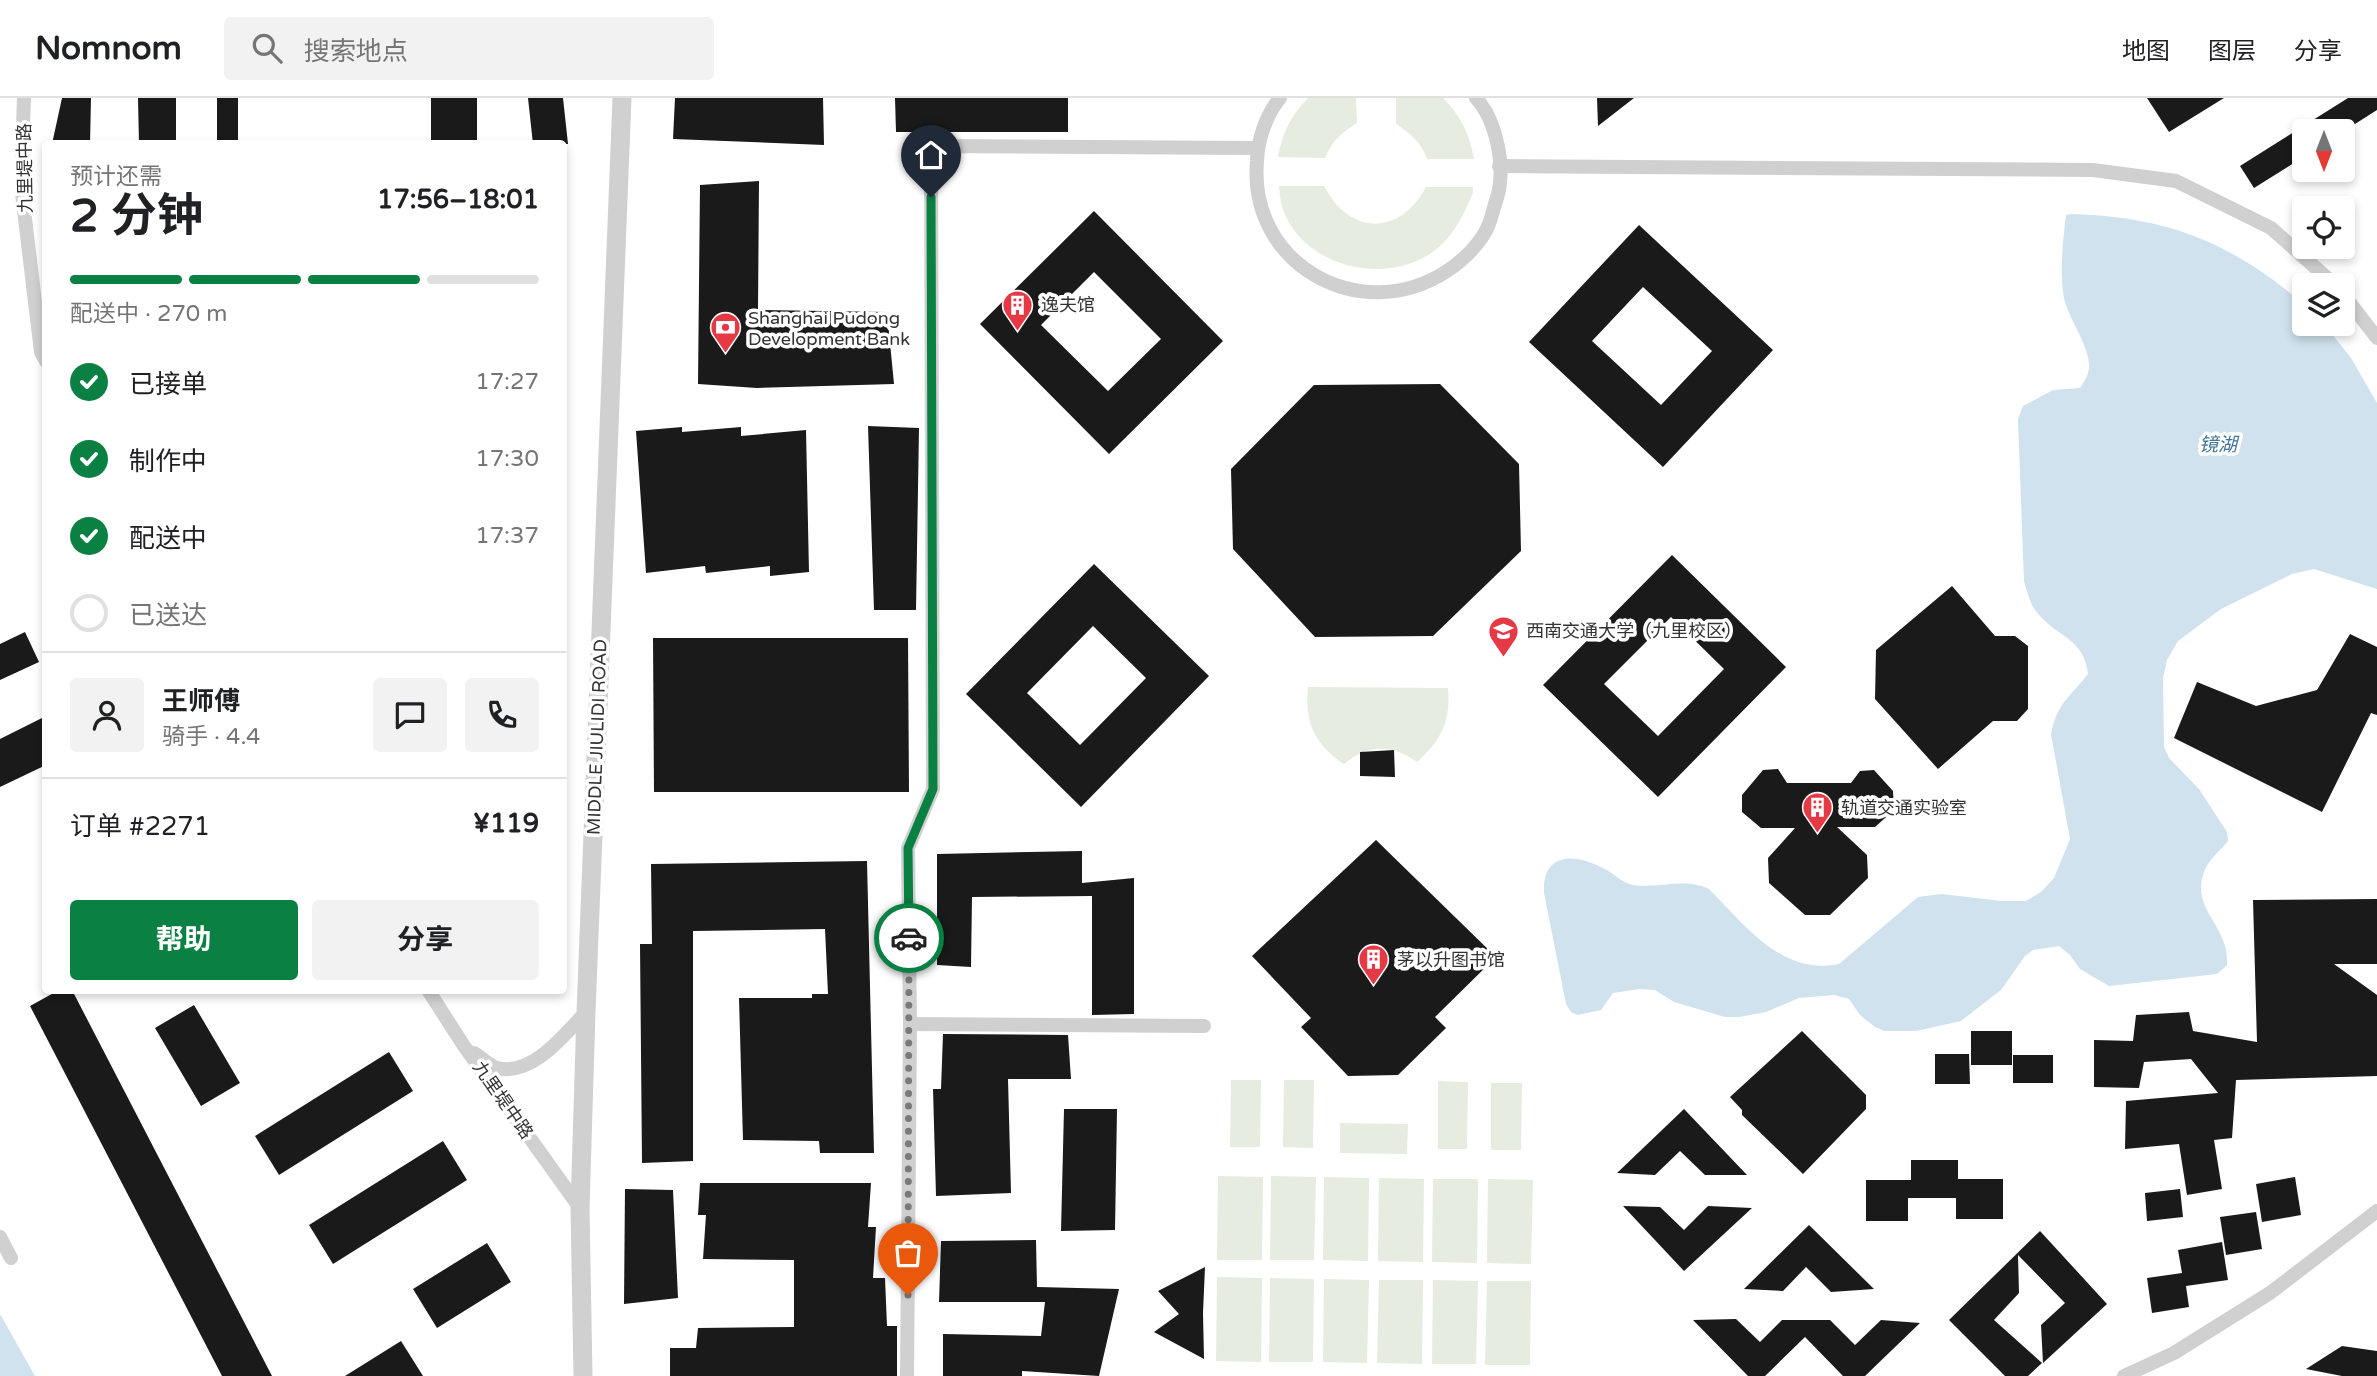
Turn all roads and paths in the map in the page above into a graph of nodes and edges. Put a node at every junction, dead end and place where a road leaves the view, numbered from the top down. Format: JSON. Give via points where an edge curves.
{"nodes":[{"id":1,"x":24,"y":98,"type":"edge"},
{"id":2,"x":622,"y":98,"type":"edge"},
{"id":3,"x":1280,"y":98,"type":"edge"},
{"id":4,"x":1476,"y":98,"type":"edge"},
{"id":5,"x":1258,"y":148,"type":"junction"},
{"id":6,"x":1499,"y":166,"type":"junction"},
{"id":7,"x":2322,"y":273,"type":"edge"},
{"id":8,"x":2355,"y":310,"type":"edge"},
{"id":9,"x":2377,"y":338,"type":"edge"},
{"id":10,"x":42,"y":354,"type":"edge"},
{"id":11,"x":431,"y":994,"type":"edge"},
{"id":12,"x":586,"y":1012,"type":"junction"},
{"id":13,"x":910,"y":1024,"type":"junction"},
{"id":14,"x":1204,"y":1026,"type":"dead end"},
{"id":15,"x":464,"y":1046,"type":"junction"},
{"id":16,"x":580,"y":1208,"type":"junction"},
{"id":17,"x":2377,"y":1211,"type":"edge"},
{"id":18,"x":0,"y":1237,"type":"edge"},
{"id":19,"x":11,"y":1258,"type":"dead end"},
{"id":20,"x":583,"y":1376,"type":"edge"},
{"id":21,"x":907,"y":1376,"type":"edge"},
{"id":22,"x":2124,"y":1376,"type":"edge"}],
"edges":[{"from":1,"to":10,"type":"street","name":"九里堤中路","via":[[21,185]]},
{"from":2,"to":12,"type":"street","name":"MIDDLE JIULIDI ROAD"},
{"from":3,"to":5,"type":"street"},
{"from":4,"to":6,"type":"street","via":[[1498,143]]},
{"from":5,"to":6,"type":"street","via":[[1255,180],[1264,218],[1283,250],[1313,276],[1348,290],[1386,294],[1428,284],[1463,260],[1488,226],[1500,186]]},
{"from":5,"to":13,"type":"street","via":[[931,146],[933,789],[908,848]]},
{"from":6,"to":7,"type":"street","via":[[2093,170],[2176,181],[2271,228]]},
{"from":8,"to":9,"type":"street"},
{"from":11,"to":15,"type":"street","name":"九里堤中路"},
{"from":12,"to":15,"type":"street","via":[[550,1051],[519,1068],[496,1068]]},
{"from":12,"to":16,"type":"street","name":"MIDDLE JIULIDI ROAD"},
{"from":13,"to":14,"type":"street"},
{"from":13,"to":21,"type":"street"},
{"from":15,"to":16,"type":"street","name":"九里堤中路"},
{"from":16,"to":20,"type":"street","name":"MIDDLE JIULIDI ROAD"},
{"from":17,"to":22,"type":"street","via":[[2270,1293],[2174,1353]]},
{"from":18,"to":19,"type":"street"}]}
